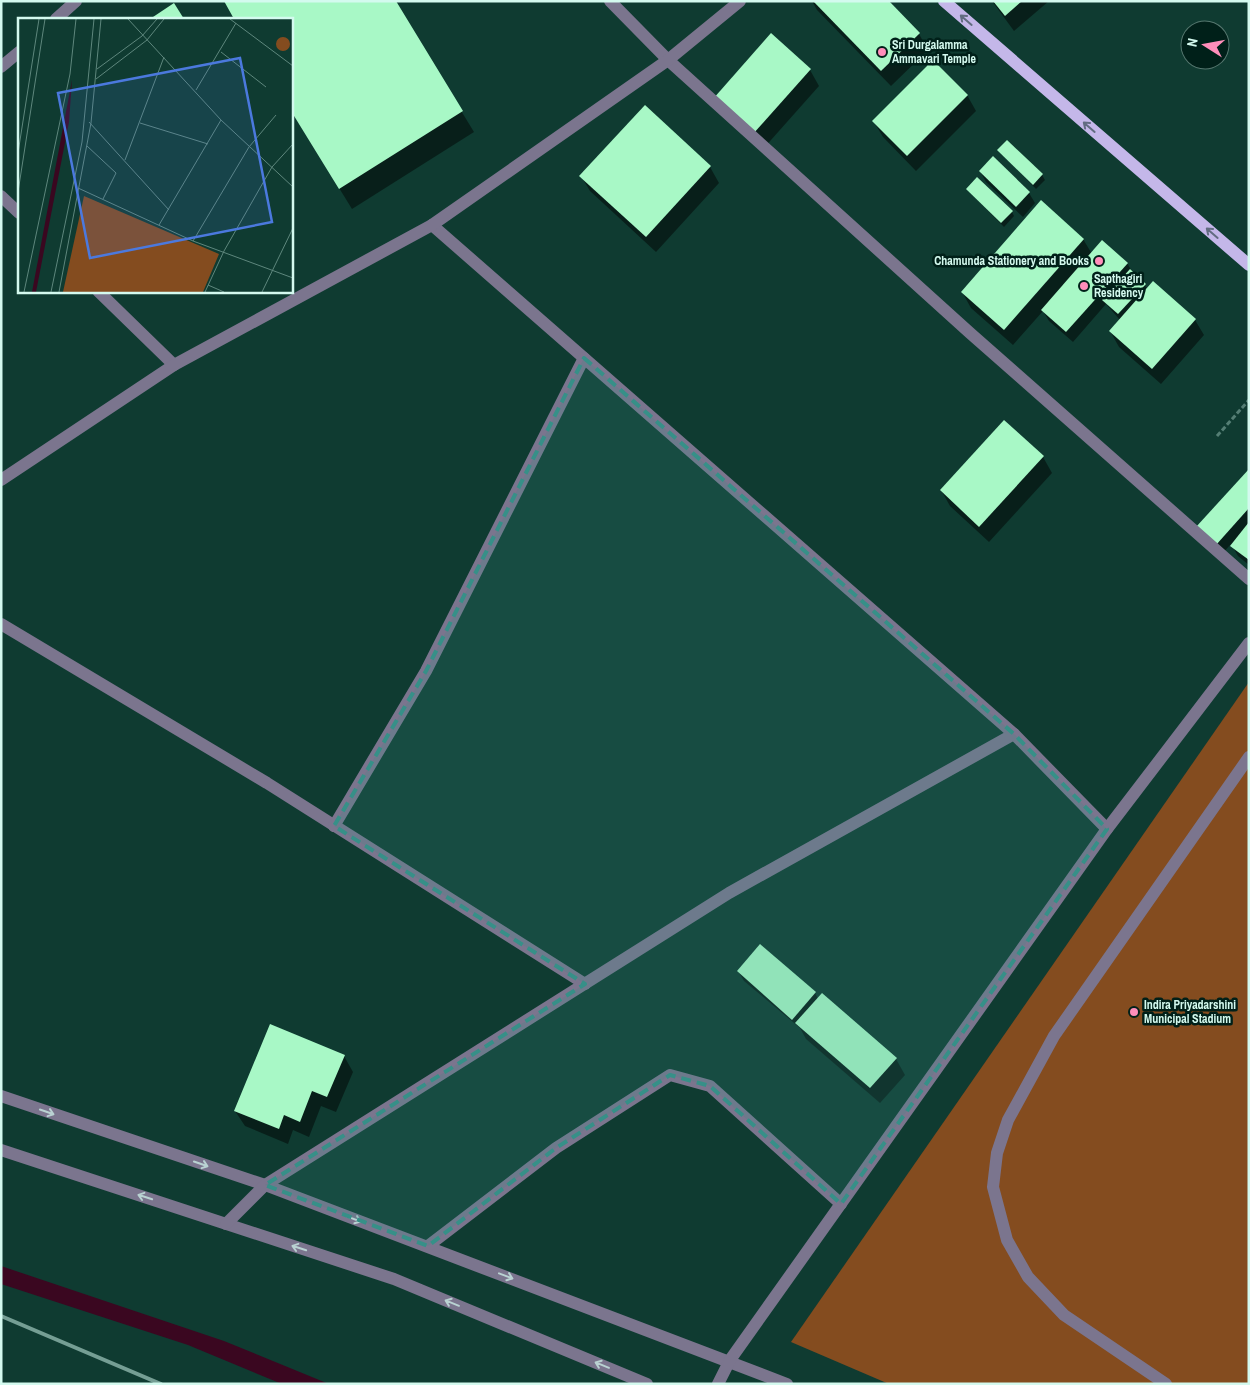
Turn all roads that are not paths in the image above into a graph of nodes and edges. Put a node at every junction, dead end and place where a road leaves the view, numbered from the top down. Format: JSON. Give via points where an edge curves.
{"nodes":[{"id":1,"x":76,"y":1,"type":"edge"},
{"id":2,"x":610,"y":1,"type":"edge"},
{"id":3,"x":740,"y":1,"type":"edge"},
{"id":4,"x":944,"y":1,"type":"edge"},
{"id":5,"x":57,"y":18,"type":"edge"},
{"id":6,"x":18,"y":53,"type":"edge"},
{"id":7,"x":668,"y":60,"type":"junction"},
{"id":8,"x":1,"y":67,"type":"edge"},
{"id":9,"x":1,"y":196,"type":"edge"},
{"id":10,"x":18,"y":212,"type":"edge"},
{"id":11,"x":432,"y":224,"type":"junction"},
{"id":12,"x":1249,"y":265,"type":"edge"},
{"id":13,"x":99,"y":292,"type":"edge"},
{"id":14,"x":584,"y":358,"type":"junction"},
{"id":15,"x":174,"y":365,"type":"junction"},
{"id":16,"x":1,"y":480,"type":"edge"},
{"id":17,"x":1249,"y":579,"type":"edge"},
{"id":18,"x":1,"y":624,"type":"edge"},
{"id":19,"x":1249,"y":643,"type":"edge"},
{"id":20,"x":1014,"y":734,"type":"junction"},
{"id":21,"x":1249,"y":757,"type":"edge"},
{"id":22,"x":334,"y":826,"type":"junction"},
{"id":23,"x":1108,"y":829,"type":"junction"},
{"id":24,"x":585,"y":984,"type":"junction"},
{"id":25,"x":1,"y":1096,"type":"edge"},
{"id":26,"x":1,"y":1150,"type":"edge"},
{"id":27,"x":265,"y":1185,"type":"junction"},
{"id":28,"x":841,"y":1204,"type":"junction"},
{"id":29,"x":226,"y":1224,"type":"junction"},
{"id":30,"x":428,"y":1246,"type":"junction"},
{"id":31,"x":730,"y":1360,"type":"junction"},
{"id":32,"x":647,"y":1384,"type":"edge"},
{"id":33,"x":718,"y":1384,"type":"edge"},
{"id":34,"x":787,"y":1384,"type":"edge"},
{"id":35,"x":1166,"y":1384,"type":"edge"}],
"edges":[{"from":1,"to":5,"type":"street"},
{"from":2,"to":7,"type":"street"},
{"from":3,"to":7,"type":"street"},
{"from":12,"to":4,"type":"main road","one_way":true},
{"from":6,"to":8,"type":"street"},
{"from":7,"to":11,"type":"street"},
{"from":7,"to":17,"type":"street"},
{"from":9,"to":10,"type":"street"},
{"from":11,"to":14,"type":"street"},
{"from":11,"to":15,"type":"street"},
{"from":13,"to":15,"type":"street"},
{"from":14,"to":20,"type":"street"},
{"from":14,"to":22,"type":"street","via":[[426,671]]},
{"from":15,"to":16,"type":"street"},
{"from":18,"to":22,"type":"street"},
{"from":19,"to":23,"type":"street"},
{"from":20,"to":23,"type":"street"},
{"from":20,"to":24,"type":"street","via":[[729,894]]},
{"from":21,"to":35,"type":"street","via":[[1054,1036],[1008,1120],[997,1153],[993,1187],[1007,1240],[1028,1277],[1064,1315]]},
{"from":22,"to":24,"type":"street"},
{"from":23,"to":28,"type":"street"},
{"from":24,"to":27,"type":"street"},
{"from":25,"to":27,"type":"street","one_way":true},
{"from":29,"to":26,"type":"street","one_way":true},
{"from":27,"to":29,"type":"street"},
{"from":27,"to":30,"type":"street","one_way":true},
{"from":28,"to":30,"type":"street","via":[[710,1086],[670,1075],[556,1148]]},
{"from":28,"to":31,"type":"street"},
{"from":32,"to":29,"type":"street","one_way":true,"via":[[394,1279]]},
{"from":30,"to":31,"type":"street","one_way":true},
{"from":31,"to":33,"type":"street"},
{"from":31,"to":34,"type":"street"}]}
